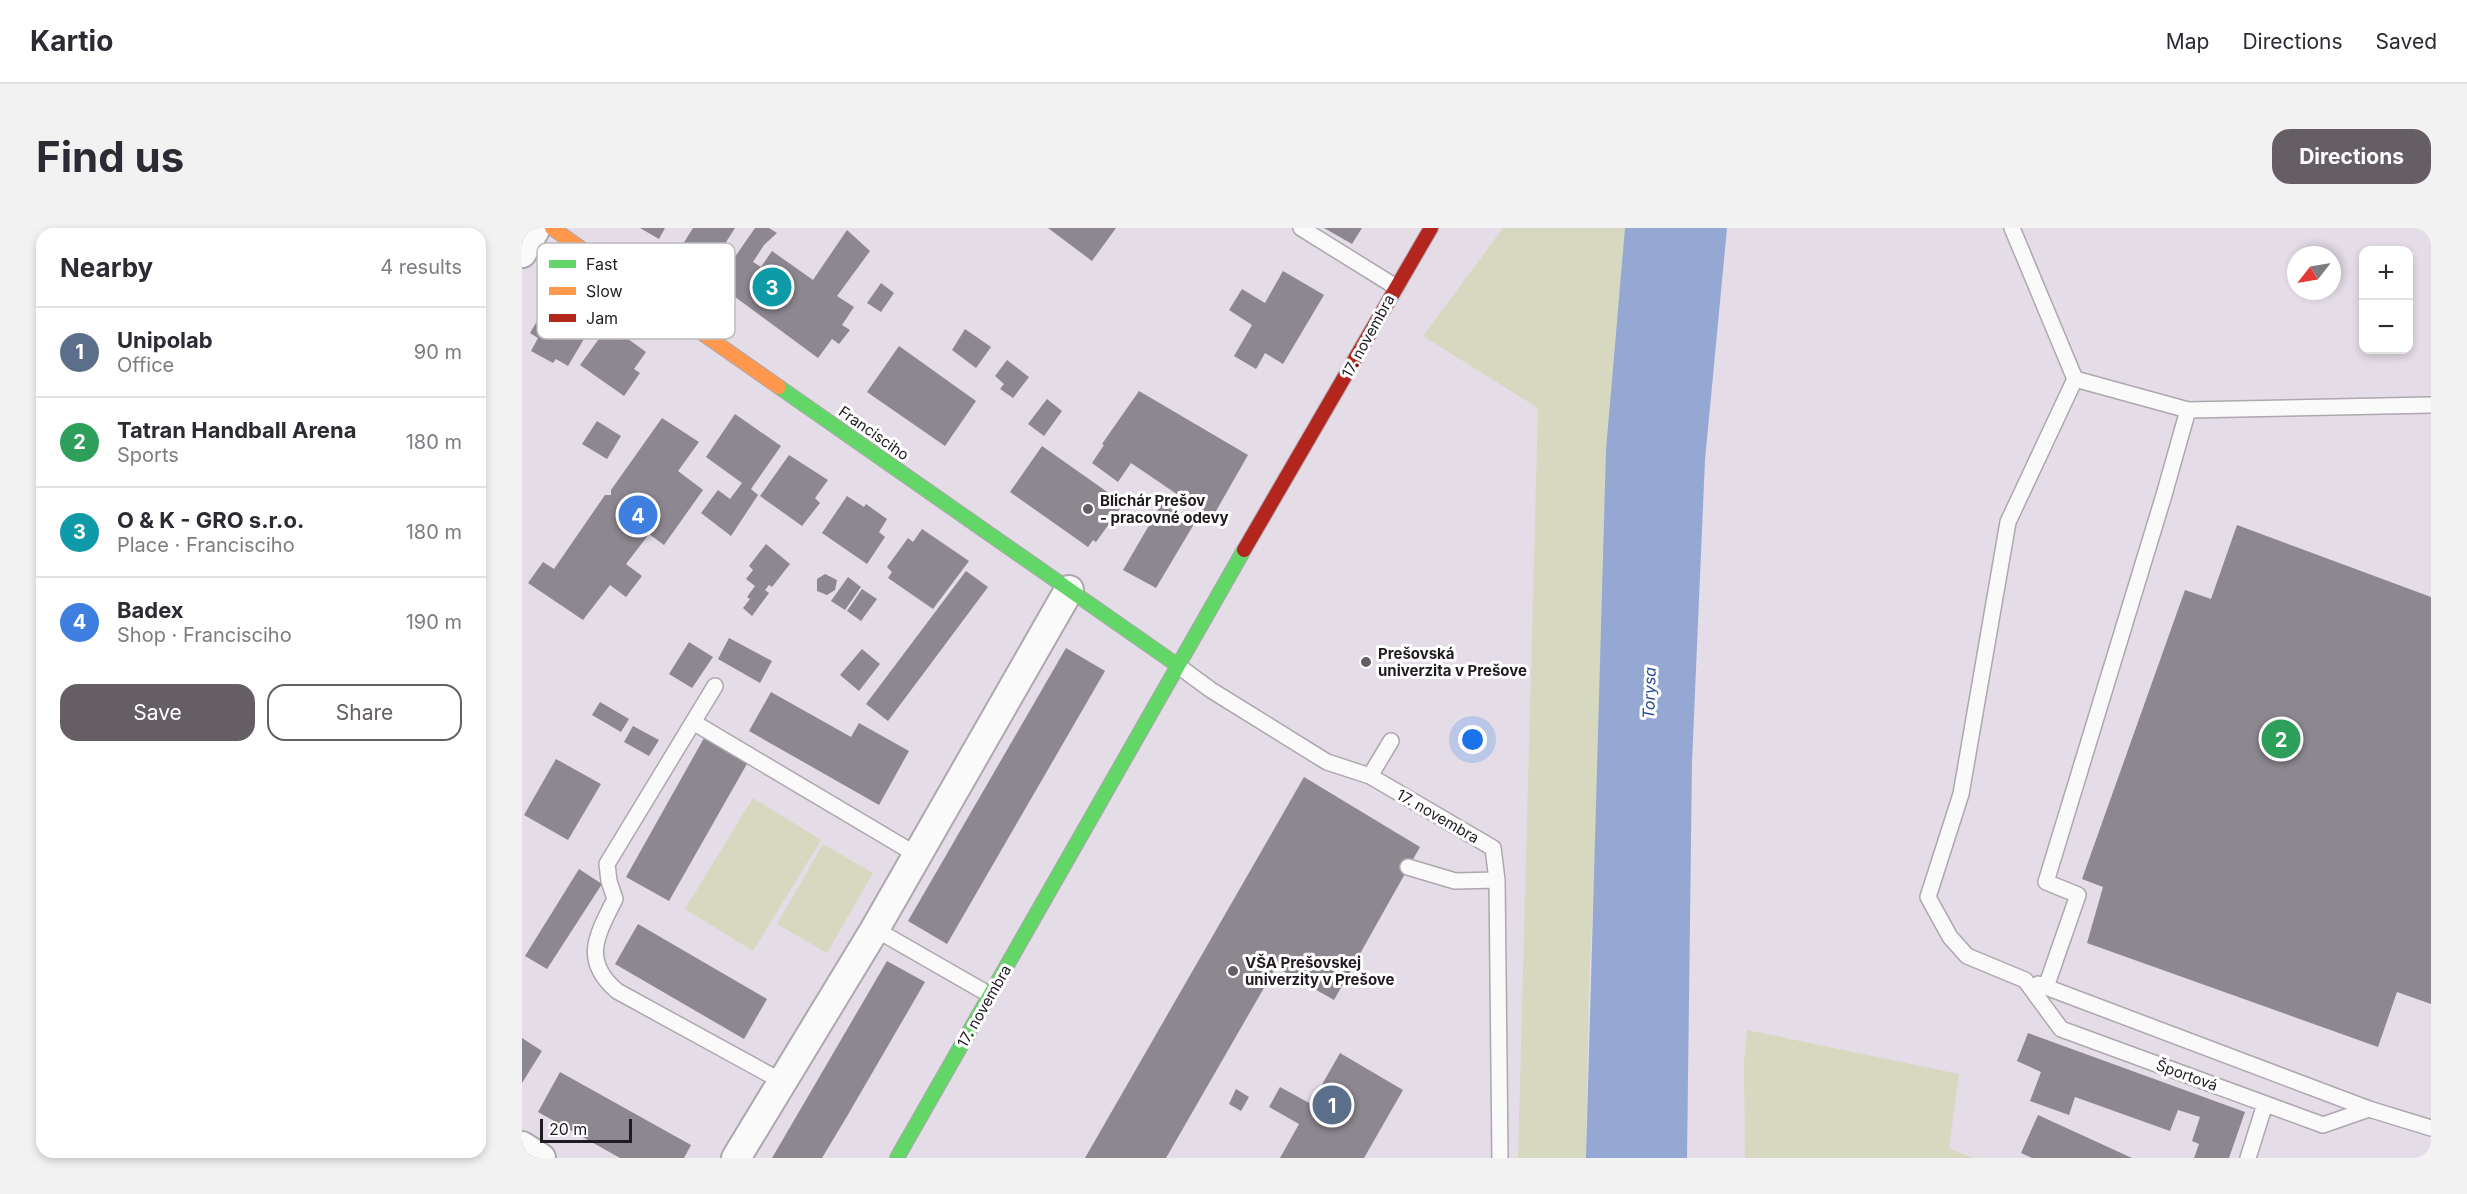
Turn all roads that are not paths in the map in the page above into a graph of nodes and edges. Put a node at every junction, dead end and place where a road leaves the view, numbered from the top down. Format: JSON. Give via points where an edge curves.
{"nodes":[{"id":1,"x":536,"y":228,"type":"edge"},
{"id":2,"x":552,"y":228,"type":"edge"},
{"id":3,"x":1301,"y":228,"type":"edge"},
{"id":4,"x":1431,"y":228,"type":"edge"},
{"id":5,"x":2012,"y":228,"type":"edge"},
{"id":6,"x":573,"y":243,"type":"edge"},
{"id":7,"x":522,"y":253,"type":"edge"},
{"id":8,"x":1396,"y":287,"type":"junction"},
{"id":9,"x":711,"y":339,"type":"edge"},
{"id":10,"x":2075,"y":379,"type":"junction"},
{"id":11,"x":2431,"y":405,"type":"edge"},
{"id":12,"x":2188,"y":410,"type":"junction"},
{"id":13,"x":1069,"y":590,"type":"junction"},
{"id":14,"x":1177,"y":665,"type":"junction"},
{"id":15,"x":716,"y":686,"type":"dead end"},
{"id":16,"x":693,"y":722,"type":"junction"},
{"id":17,"x":1391,"y":741,"type":"dead end"},
{"id":18,"x":1370,"y":776,"type":"junction"},
{"id":19,"x":917,"y":855,"type":"junction"},
{"id":20,"x":1408,"y":867,"type":"dead end"},
{"id":21,"x":1497,"y":880,"type":"junction"},
{"id":22,"x":875,"y":929,"type":"junction"},
{"id":23,"x":2025,"y":980,"type":"junction"},
{"id":24,"x":2046,"y":987,"type":"junction"},
{"id":25,"x":990,"y":995,"type":"junction"},
{"id":26,"x":783,"y":1082,"type":"junction"},
{"id":27,"x":2265,"y":1104,"type":"junction"},
{"id":28,"x":2370,"y":1109,"type":"junction"},
{"id":29,"x":2431,"y":1128,"type":"edge"},
{"id":30,"x":522,"y":1146,"type":"edge"},
{"id":31,"x":541,"y":1158,"type":"edge"},
{"id":32,"x":736,"y":1158,"type":"edge"},
{"id":33,"x":897,"y":1158,"type":"edge"},
{"id":34,"x":1500,"y":1158,"type":"edge"},
{"id":35,"x":2248,"y":1158,"type":"edge"}],
"edges":[{"from":1,"to":7,"type":"street"},
{"from":2,"to":6,"type":"street","name":"Francisciho"},
{"from":3,"to":8,"type":"lane","name":"17. novembra"},
{"from":4,"to":8,"type":"street","name":"17. novembra"},
{"from":5,"to":10,"type":"lane"},
{"from":8,"to":14,"type":"street","name":"17. novembra"},
{"from":9,"to":13,"type":"street","name":"Francisciho"},
{"from":10,"to":12,"type":"lane"},
{"from":10,"to":23,"type":"lane","via":[[2008,522],[1961,794],[1928,897],[1950,937],[1967,956]]},
{"from":11,"to":12,"type":"lane"},
{"from":12,"to":24,"type":"lane","via":[[2046,882],[2078,895]]},
{"from":13,"to":14,"type":"street","name":"Francisciho"},
{"from":13,"to":19,"type":"street"},
{"from":14,"to":18,"type":"lane","name":"17. novembra","via":[[1328,762]]},
{"from":14,"to":25,"type":"street","name":"17. novembra"},
{"from":15,"to":16,"type":"lane"},
{"from":16,"to":19,"type":"lane"},
{"from":16,"to":26,"type":"lane","via":[[608,864],[615,899],[594,948],[597,967],[617,991]]},
{"from":17,"to":18,"type":"lane"},
{"from":18,"to":21,"type":"lane","name":"17. novembra","via":[[1493,848]]},
{"from":19,"to":22,"type":"street"},
{"from":20,"to":21,"type":"lane","via":[[1455,881]]},
{"from":21,"to":34,"type":"lane","name":"17. novembra"},
{"from":22,"to":25,"type":"lane"},
{"from":22,"to":26,"type":"street"},
{"from":23,"to":24,"type":"lane"},
{"from":23,"to":27,"type":"lane","name":"Športová","via":[[2061,1029]]},
{"from":24,"to":28,"type":"lane"},
{"from":25,"to":33,"type":"street","name":"17. novembra"},
{"from":26,"to":32,"type":"street"},
{"from":27,"to":28,"type":"lane","name":"Športová","via":[[2323,1125]]},
{"from":27,"to":35,"type":"lane"},
{"from":28,"to":29,"type":"lane"},
{"from":30,"to":31,"type":"street"}]}
